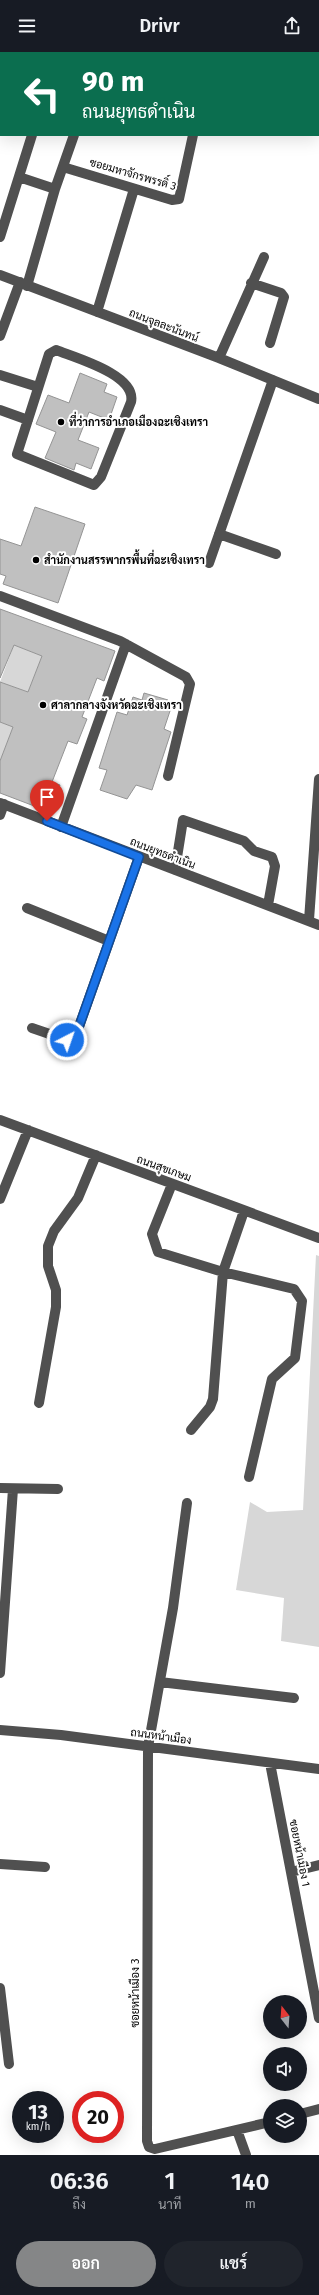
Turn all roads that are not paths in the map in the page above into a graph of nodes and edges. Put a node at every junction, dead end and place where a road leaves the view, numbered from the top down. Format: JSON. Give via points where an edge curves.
{"nodes":[{"id":1,"x":32,"y":136,"type":"edge"},
{"id":2,"x":74,"y":136,"type":"edge"},
{"id":3,"x":193,"y":136,"type":"edge"},
{"id":4,"x":63,"y":167,"type":"junction"},
{"id":5,"x":19,"y":177,"type":"junction"},
{"id":6,"x":55,"y":189,"type":"junction"},
{"id":7,"x":134,"y":189,"type":"junction"},
{"id":8,"x":0,"y":237,"type":"edge"},
{"id":9,"x":264,"y":257,"type":"dead end"},
{"id":10,"x":0,"y":275,"type":"edge"},
{"id":11,"x":251,"y":282,"type":"junction"},
{"id":12,"x":24,"y":284,"type":"junction"},
{"id":13,"x":97,"y":312,"type":"junction"},
{"id":14,"x":0,"y":336,"type":"edge"},
{"id":15,"x":270,"y":343,"type":"dead end"},
{"id":16,"x":219,"y":358,"type":"junction"},
{"id":17,"x":0,"y":375,"type":"edge"},
{"id":18,"x":273,"y":380,"type":"junction"},
{"id":19,"x":38,"y":387,"type":"junction"},
{"id":20,"x":319,"y":399,"type":"edge"},
{"id":21,"x":0,"y":410,"type":"edge"},
{"id":22,"x":28,"y":420,"type":"junction"},
{"id":23,"x":219,"y":534,"type":"junction"},
{"id":24,"x":276,"y":554,"type":"dead end"},
{"id":25,"x":209,"y":563,"type":"dead end"},
{"id":26,"x":0,"y":596,"type":"edge"},
{"id":27,"x":126,"y":644,"type":"junction"},
{"id":28,"x":168,"y":776,"type":"dead end"},
{"id":29,"x":319,"y":779,"type":"edge"},
{"id":30,"x":2,"y":804,"type":"edge"},
{"id":31,"x":0,"y":815,"type":"edge"},
{"id":32,"x":61,"y":827,"type":"junction"},
{"id":33,"x":139,"y":857,"type":"junction"},
{"id":34,"x":175,"y":870,"type":"junction"},
{"id":35,"x":268,"y":905,"type":"junction"},
{"id":36,"x":27,"y":908,"type":"dead end"},
{"id":37,"x":308,"y":920,"type":"junction"},
{"id":38,"x":319,"y":925,"type":"edge"},
{"id":39,"x":109,"y":941,"type":"junction"},
{"id":40,"x":32,"y":1028,"type":"dead end"},
{"id":41,"x":0,"y":1120,"type":"edge"},
{"id":42,"x":28,"y":1130,"type":"junction"},
{"id":43,"x":96,"y":1155,"type":"junction"},
{"id":44,"x":172,"y":1184,"type":"junction"},
{"id":45,"x":0,"y":1199,"type":"edge"},
{"id":46,"x":244,"y":1211,"type":"junction"},
{"id":47,"x":319,"y":1238,"type":"edge"},
{"id":48,"x":223,"y":1272,"type":"junction"},
{"id":49,"x":40,"y":1403,"type":"dead end"},
{"id":50,"x":191,"y":1430,"type":"dead end"},
{"id":51,"x":249,"y":1477,"type":"dead end"},
{"id":52,"x":0,"y":1488,"type":"edge"},
{"id":53,"x":13,"y":1489,"type":"junction"},
{"id":54,"x":58,"y":1489,"type":"dead end"},
{"id":55,"x":186,"y":1503,"type":"dead end"},
{"id":56,"x":0,"y":1673,"type":"edge"},
{"id":57,"x":160,"y":1682,"type":"junction"},
{"id":58,"x":294,"y":1698,"type":"dead end"},
{"id":59,"x":0,"y":1730,"type":"edge"},
{"id":60,"x":148,"y":1747,"type":"junction"},
{"id":61,"x":270,"y":1763,"type":"junction"},
{"id":62,"x":319,"y":1769,"type":"edge"},
{"id":63,"x":0,"y":1864,"type":"edge"},
{"id":64,"x":319,"y":1865,"type":"edge"},
{"id":65,"x":45,"y":1866,"type":"dead end"},
{"id":66,"x":291,"y":1872,"type":"junction"},
{"id":67,"x":0,"y":1988,"type":"edge"},
{"id":68,"x":319,"y":2018,"type":"edge"},
{"id":69,"x":9,"y":2064,"type":"dead end"},
{"id":70,"x":319,"y":2109,"type":"edge"},
{"id":71,"x":307,"y":2112,"type":"edge"},
{"id":72,"x":263,"y":2124,"type":"edge"},
{"id":73,"x":237,"y":2130,"type":"junction"},
{"id":74,"x":246,"y":2155,"type":"edge"}],
"edges":[{"from":1,"to":5,"type":"street"},
{"from":2,"to":4,"type":"street"},
{"from":3,"to":7,"type":"street","name":"ซอยมหาจักรพรรดิ์ 3","via":[[179,199],[172,200]]},
{"from":4,"to":6,"type":"street"},
{"from":4,"to":7,"type":"street","name":"ซอยมหาจักรพรรดิ์ 3"},
{"from":5,"to":6,"type":"street"},
{"from":5,"to":8,"type":"street"},
{"from":6,"to":12,"type":"street"},
{"from":7,"to":13,"type":"street"},
{"from":9,"to":11,"type":"street"},
{"from":10,"to":12,"type":"street","name":"ถนนจุลละนันทน์"},
{"from":11,"to":15,"type":"street","via":[[281,293],[284,297]]},
{"from":11,"to":16,"type":"street"},
{"from":12,"to":13,"type":"street","name":"ถนนจุลละนันทน์"},
{"from":12,"to":14,"type":"street"},
{"from":13,"to":16,"type":"street","name":"ถนนจุลละนันทน์"},
{"from":16,"to":18,"type":"street","name":"ถนนจุลละนันทน์"},
{"from":17,"to":19,"type":"street"},
{"from":18,"to":20,"type":"street","name":"ถนนจุลละนันทน์"},
{"from":18,"to":23,"type":"street"},
{"from":19,"to":22,"type":"street"},
{"from":19,"to":22,"type":"street","via":[[49,354],[54,350],[101,368],[124,382],[131,395],[131,402],[98,482],[91,485],[19,457],[16,451]]},
{"from":21,"to":22,"type":"street"},
{"from":23,"to":24,"type":"street"},
{"from":23,"to":25,"type":"street"},
{"from":26,"to":27,"type":"street"},
{"from":27,"to":28,"type":"street","via":[[179,672],[190,684]]},
{"from":27,"to":32,"type":"street"},
{"from":29,"to":37,"type":"street"},
{"from":30,"to":31,"type":"street"},
{"from":30,"to":32,"type":"street","name":"ถนนยุทธดำเนิน"},
{"from":32,"to":33,"type":"street","name":"ถนนยุทธดำเนิน"},
{"from":33,"to":34,"type":"street","name":"ถนนยุทธดำเนิน"},
{"from":33,"to":39,"type":"street"},
{"from":34,"to":35,"type":"street","name":"ถนนยุทธดำเนิน"},
{"from":34,"to":35,"type":"street","via":[[183,820],[244,841],[254,851],[268,855],[274,861]]},
{"from":35,"to":37,"type":"street","name":"ถนนยุทธดำเนิน"},
{"from":36,"to":39,"type":"street"},
{"from":37,"to":38,"type":"street","name":"ถนนยุทธดำเนิน"},
{"from":39,"to":40,"type":"street","via":[[76,1035],[67,1040]]},
{"from":41,"to":42,"type":"street","name":"ถนนสุขเกษม"},
{"from":42,"to":43,"type":"street","name":"ถนนสุขเกษม"},
{"from":42,"to":45,"type":"street"},
{"from":43,"to":44,"type":"street","name":"ถนนสุขเกษม"},
{"from":43,"to":49,"type":"street","via":[[78,1198],[54,1231],[48,1246],[48,1266],[56,1290],[56,1307]]},
{"from":44,"to":46,"type":"street","name":"ถนนสุขเกษม"},
{"from":44,"to":48,"type":"street","via":[[152,1234],[158,1252]]},
{"from":46,"to":47,"type":"street","name":"ถนนสุขเกษม"},
{"from":46,"to":48,"type":"street"},
{"from":48,"to":50,"type":"street","via":[[213,1400]]},
{"from":48,"to":51,"type":"street","via":[[294,1289],[302,1301],[295,1358],[272,1379]]},
{"from":52,"to":53,"type":"street"},
{"from":53,"to":54,"type":"street"},
{"from":53,"to":56,"type":"street"},
{"from":55,"to":57,"type":"street","via":[[173,1608]]},
{"from":57,"to":58,"type":"street"},
{"from":57,"to":60,"type":"street"},
{"from":59,"to":60,"type":"street","name":"ถนนหน้าเมือง"},
{"from":60,"to":61,"type":"street","name":"ถนนหน้าเมือง"},
{"from":60,"to":73,"type":"street","name":"ซอยหน้าเมือง 3","via":[[146,2141],[155,2149]]},
{"from":61,"to":62,"type":"street","name":"ถนนหน้าเมือง"},
{"from":61,"to":66,"type":"street","name":"ซอยหน้าเมือง 1"},
{"from":63,"to":65,"type":"street"},
{"from":64,"to":66,"type":"street"},
{"from":66,"to":68,"type":"street","name":"ซอยหน้าเมือง 1"},
{"from":67,"to":69,"type":"street"},
{"from":70,"to":71,"type":"street"},
{"from":72,"to":73,"type":"street","name":"ซอยหน้าเมือง 3"},
{"from":73,"to":74,"type":"street"}]}
